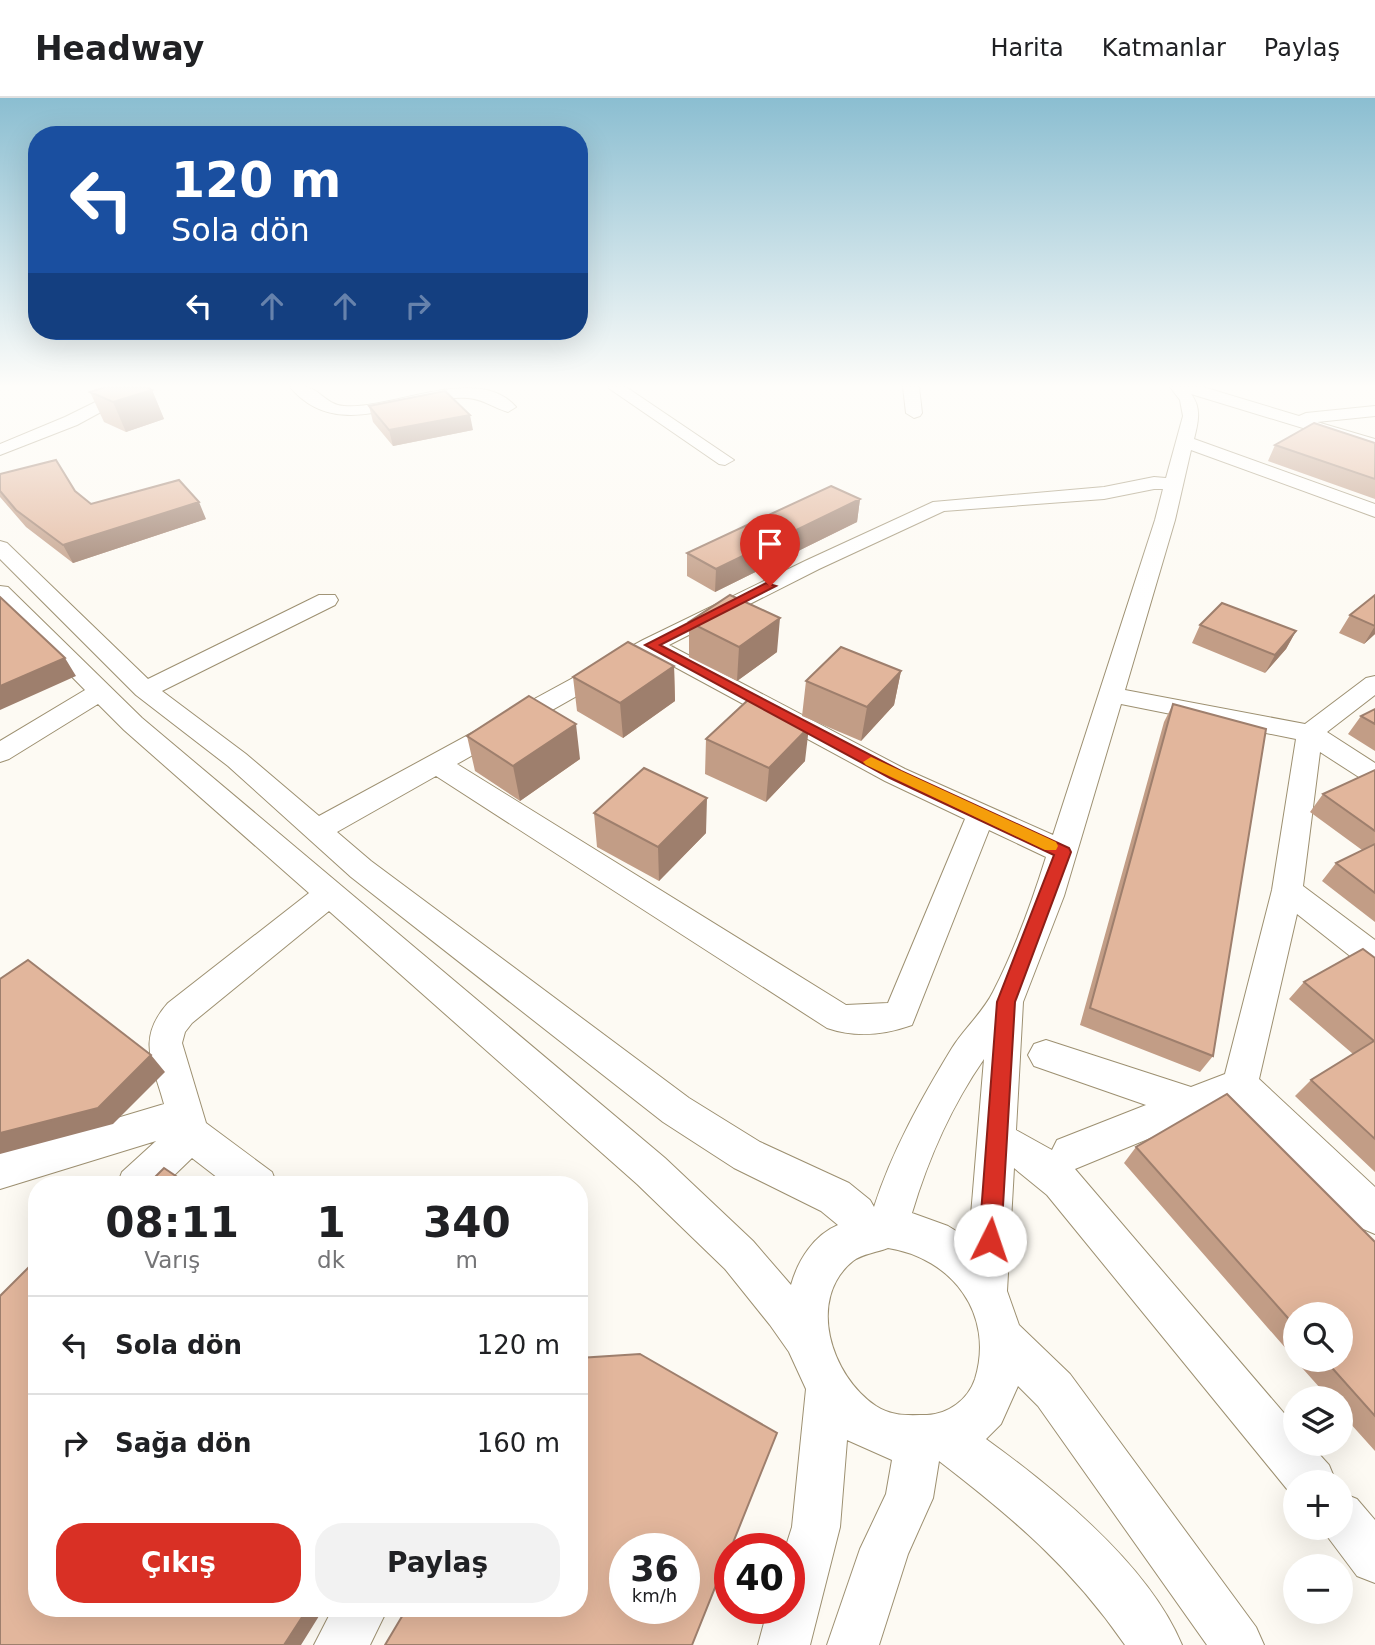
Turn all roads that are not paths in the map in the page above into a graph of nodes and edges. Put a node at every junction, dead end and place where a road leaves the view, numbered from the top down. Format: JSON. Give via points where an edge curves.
{"nodes":[{"id":1,"x":1179,"y":459,"type":"edge"},
{"id":2,"x":1234,"y":459,"type":"edge"},
{"id":3,"x":1173,"y":484,"type":"junction"},
{"id":4,"x":1375,"y":511,"type":"edge"},
{"id":5,"x":0,"y":547,"type":"edge"},
{"id":6,"x":0,"y":592,"type":"edge"},
{"id":7,"x":327,"y":600,"type":"dead end"},
{"id":8,"x":651,"y":645,"type":"junction"},
{"id":9,"x":1373,"y":688,"type":"edge"},
{"id":10,"x":145,"y":690,"type":"junction"},
{"id":11,"x":100,"y":692,"type":"junction"},
{"id":12,"x":1112,"y":695,"type":"junction"},
{"id":13,"x":1310,"y":733,"type":"junction"},
{"id":14,"x":0,"y":753,"type":"edge"},
{"id":15,"x":437,"y":764,"type":"junction"},
{"id":16,"x":1375,"y":775,"type":"edge"},
{"id":17,"x":981,"y":814,"type":"junction"},
{"id":18,"x":316,"y":831,"type":"junction"},
{"id":19,"x":1063,"y":852,"type":"junction"},
{"id":20,"x":1287,"y":890,"type":"junction"},
{"id":21,"x":330,"y":893,"type":"junction"},
{"id":22,"x":1375,"y":958,"type":"edge"},
{"id":23,"x":1006,"y":1002,"type":"junction"},
{"id":24,"x":1046,"y":1055,"type":"dead end"},
{"id":25,"x":1240,"y":1084,"type":"junction"},
{"id":26,"x":1193,"y":1104,"type":"junction"},
{"id":27,"x":187,"y":1124,"type":"junction"},
{"id":28,"x":998,"y":1140,"type":"junction"},
{"id":29,"x":1070,"y":1153,"type":"dead end"},
{"id":30,"x":0,"y":1171,"type":"edge"},
{"id":31,"x":144,"y":1176,"type":"edge"},
{"id":32,"x":248,"y":1176,"type":"edge"},
{"id":33,"x":1375,"y":1214,"type":"edge"},
{"id":34,"x":877,"y":1230,"type":"junction"},
{"id":35,"x":986,"y":1290,"type":"junction"},
{"id":36,"x":1002,"y":1339,"type":"junction"},
{"id":37,"x":807,"y":1340,"type":"junction"},
{"id":38,"x":828,"y":1390,"type":"junction"},
{"id":39,"x":932,"y":1438,"type":"junction"},
{"id":40,"x":1302,"y":1470,"type":"edge"},
{"id":41,"x":1353,"y":1532,"type":"edge"},
{"id":42,"x":1375,"y":1558,"type":"edge"},
{"id":43,"x":357,"y":1617,"type":"edge"},
{"id":44,"x":340,"y":1645,"type":"edge"},
{"id":45,"x":784,"y":1645,"type":"edge"},
{"id":46,"x":853,"y":1645,"type":"edge"},
{"id":47,"x":1156,"y":1645,"type":"edge"},
{"id":48,"x":1238,"y":1645,"type":"edge"}],
"edges":[{"from":1,"to":3,"type":"street"},
{"from":2,"to":4,"type":"street"},
{"from":3,"to":8,"type":"street","via":[[940,506]]},
{"from":3,"to":12,"type":"street"},
{"from":5,"to":10,"type":"street"},
{"from":6,"to":11,"type":"street"},
{"from":7,"to":10,"type":"street"},
{"from":8,"to":15,"type":"street"},
{"from":8,"to":17,"type":"street","via":[[895,775]]},
{"from":9,"to":13,"type":"street"},
{"from":10,"to":18,"type":"street","via":[[237,760]]},
{"from":11,"to":14,"type":"street"},
{"from":11,"to":21,"type":"street"},
{"from":12,"to":13,"type":"street"},
{"from":12,"to":19,"type":"street"},
{"from":13,"to":16,"type":"street"},
{"from":13,"to":20,"type":"street"},
{"from":15,"to":17,"type":"street","via":[[839,1018],[855,1021],[900,1014]]},
{"from":15,"to":18,"type":"street"},
{"from":17,"to":19,"type":"street"},
{"from":18,"to":34,"type":"street","via":[[676,1110],[747,1155],[835,1197]]},
{"from":19,"to":23,"type":"street"},
{"from":20,"to":22,"type":"street"},
{"from":20,"to":25,"type":"street"},
{"from":21,"to":27,"type":"street","via":[[169,1026],[165,1043]]},
{"from":21,"to":37,"type":"street","via":[[651,1171],[739,1255]]},
{"from":23,"to":28,"type":"street"},
{"from":23,"to":34,"type":"street","via":[[966,1058]]},
{"from":24,"to":26,"type":"street"},
{"from":25,"to":26,"type":"street"},
{"from":25,"to":33,"type":"street"},
{"from":26,"to":29,"type":"street"},
{"from":27,"to":30,"type":"street"},
{"from":27,"to":31,"type":"street"},
{"from":27,"to":32,"type":"street"},
{"from":28,"to":35,"type":"street"},
{"from":28,"to":40,"type":"street","via":[[1034,1159],[1061,1182]]},
{"from":34,"to":35,"type":"street","via":[[910,1231],[942,1245],[971,1269]]},
{"from":34,"to":37,"type":"street","via":[[847,1239],[817,1270],[804,1315]]},
{"from":35,"to":36,"type":"street"},
{"from":36,"to":39,"type":"street","via":[[996,1388],[983,1410],[965,1426]]},
{"from":36,"to":48,"type":"street","via":[[1054,1390]]},
{"from":37,"to":38,"type":"street","via":[[814,1366]]},
{"from":38,"to":39,"type":"street","via":[[846,1411],[869,1427],[894,1437]]},
{"from":38,"to":45,"type":"street","via":[[816,1527]]},
{"from":39,"to":46,"type":"street","via":[[885,1549]]},
{"from":39,"to":47,"type":"street","via":[[1018,1492],[1055,1524],[1132,1609]]},
{"from":41,"to":42,"type":"street"},
{"from":43,"to":44,"type":"street"}]}
